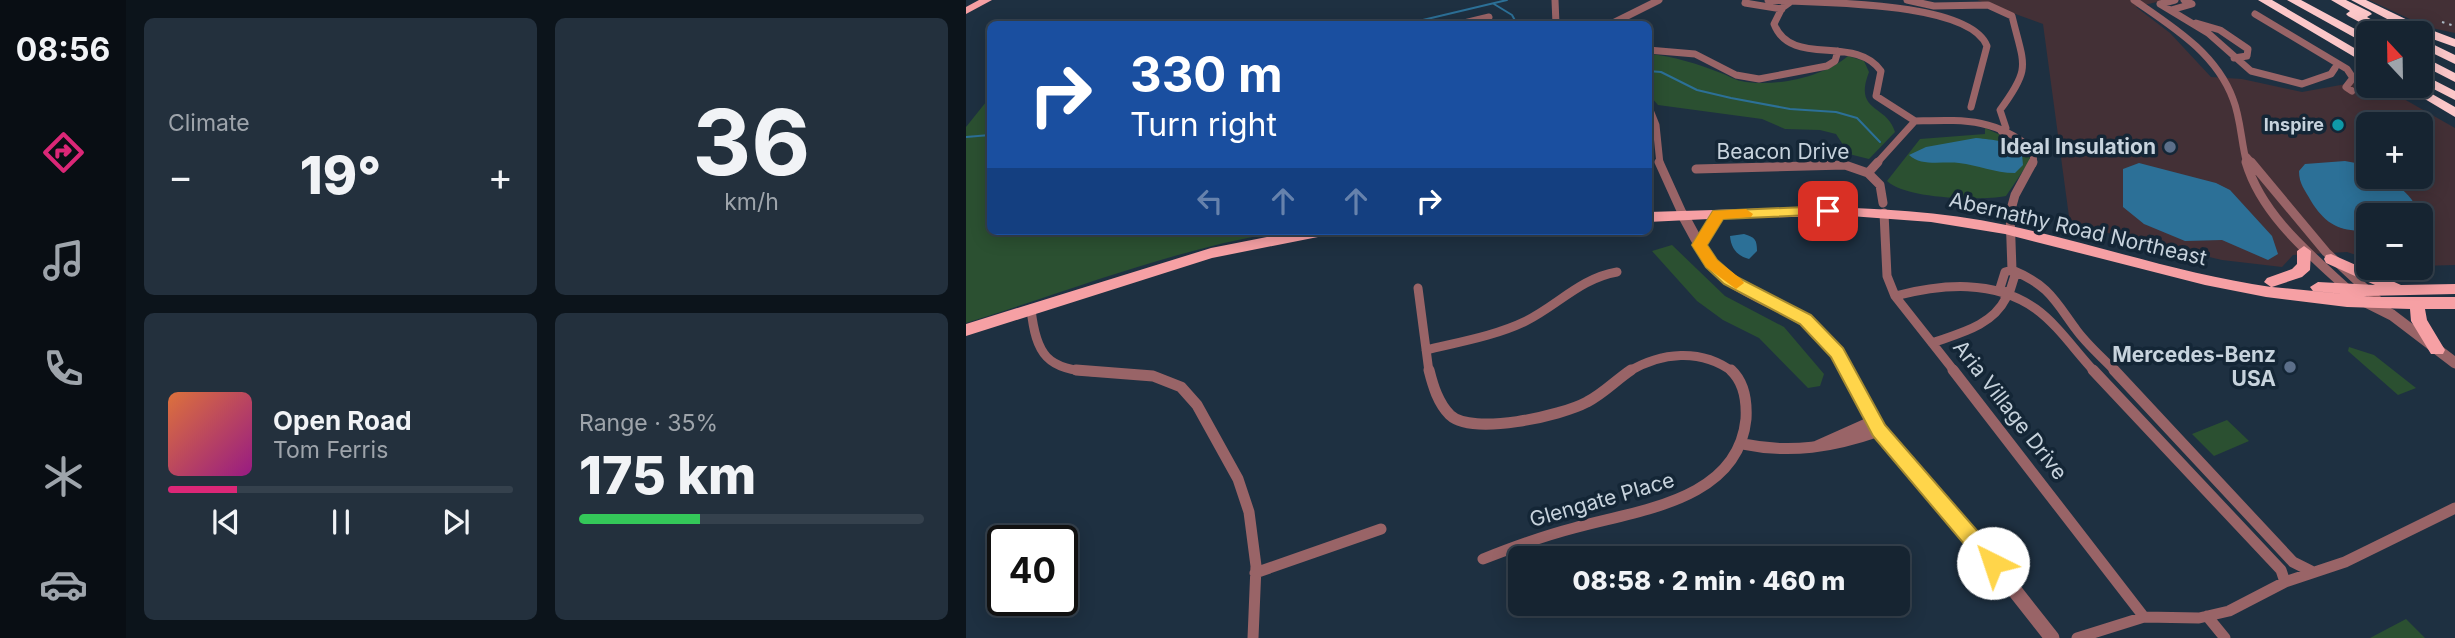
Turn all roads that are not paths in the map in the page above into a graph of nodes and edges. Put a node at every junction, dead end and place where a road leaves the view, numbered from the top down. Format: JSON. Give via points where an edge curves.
{"nodes":[{"id":1,"x":988,"y":0,"type":"edge"},
{"id":2,"x":1555,"y":0,"type":"edge"},
{"id":3,"x":1659,"y":0,"type":"edge"},
{"id":4,"x":1746,"y":0,"type":"edge"},
{"id":5,"x":1768,"y":0,"type":"edge"},
{"id":6,"x":1907,"y":0,"type":"edge"},
{"id":7,"x":2134,"y":0,"type":"edge"},
{"id":8,"x":2175,"y":0,"type":"edge"},
{"id":9,"x":2184,"y":0,"type":"edge"},
{"id":10,"x":2264,"y":0,"type":"edge"},
{"id":11,"x":2280,"y":0,"type":"edge"},
{"id":12,"x":2294,"y":0,"type":"edge"},
{"id":13,"x":2308,"y":0,"type":"edge"},
{"id":14,"x":2326,"y":0,"type":"edge"},
{"id":15,"x":2337,"y":0,"type":"edge"},
{"id":16,"x":2358,"y":0,"type":"edge"},
{"id":17,"x":1789,"y":3,"type":"junction"},
{"id":18,"x":1825,"y":3,"type":"edge"},
{"id":19,"x":1782,"y":9,"type":"junction"},
{"id":20,"x":1933,"y":9,"type":"junction"},
{"id":21,"x":2171,"y":10,"type":"junction"},
{"id":22,"x":966,"y":11,"type":"edge"},
{"id":23,"x":2255,"y":14,"type":"dead end"},
{"id":24,"x":1489,"y":17,"type":"dead end"},
{"id":25,"x":1472,"y":21,"type":"edge"},
{"id":26,"x":1556,"y":21,"type":"edge"},
{"id":27,"x":1617,"y":21,"type":"edge"},
{"id":28,"x":2366,"y":21,"type":"edge"},
{"id":29,"x":2379,"y":21,"type":"edge"},
{"id":30,"x":2191,"y":23,"type":"junction"},
{"id":31,"x":2356,"y":25,"type":"edge"},
{"id":32,"x":2356,"y":34,"type":"edge"},
{"id":33,"x":2356,"y":41,"type":"edge"},
{"id":34,"x":2455,"y":41,"type":"edge"},
{"id":35,"x":2433,"y":49,"type":"edge"},
{"id":36,"x":1652,"y":50,"type":"edge"},
{"id":37,"x":1838,"y":51,"type":"junction"},
{"id":38,"x":2356,"y":54,"type":"edge"},
{"id":39,"x":2433,"y":57,"type":"edge"},
{"id":40,"x":2234,"y":58,"type":"junction"},
{"id":41,"x":2455,"y":60,"type":"edge"},
{"id":42,"x":2433,"y":66,"type":"edge"},
{"id":43,"x":2335,"y":68,"type":"dead end"},
{"id":44,"x":2455,"y":68,"type":"edge"},
{"id":45,"x":2433,"y":76,"type":"edge"},
{"id":46,"x":2455,"y":78,"type":"edge"},
{"id":47,"x":2433,"y":84,"type":"edge"},
{"id":48,"x":2455,"y":87,"type":"edge"},
{"id":49,"x":2352,"y":91,"type":"dead end"},
{"id":50,"x":2455,"y":96,"type":"edge"},
{"id":51,"x":2430,"y":98,"type":"edge"},
{"id":52,"x":2454,"y":112,"type":"edge"},
{"id":53,"x":1973,"y":113,"type":"junction"},
{"id":54,"x":1652,"y":115,"type":"edge"},
{"id":55,"x":1915,"y":121,"type":"junction"},
{"id":56,"x":2001,"y":131,"type":"junction"},
{"id":57,"x":2245,"y":154,"type":"junction"},
{"id":58,"x":1696,"y":169,"type":"dead end"},
{"id":59,"x":1868,"y":173,"type":"junction"},
{"id":60,"x":1652,"y":207,"type":"edge"},
{"id":61,"x":1884,"y":208,"type":"junction"},
{"id":62,"x":1680,"y":210,"type":"junction"},
{"id":63,"x":1718,"y":215,"type":"junction"},
{"id":64,"x":1652,"y":216,"type":"edge"},
{"id":65,"x":2008,"y":226,"type":"junction"},
{"id":66,"x":1246,"y":235,"type":"edge"},
{"id":67,"x":1303,"y":235,"type":"edge"},
{"id":68,"x":1699,"y":245,"type":"junction"},
{"id":69,"x":2305,"y":251,"type":"junction"},
{"id":70,"x":2331,"y":259,"type":"junction"},
{"id":71,"x":2012,"y":270,"type":"junction"},
{"id":72,"x":1617,"y":272,"type":"dead end"},
{"id":73,"x":2272,"y":282,"type":"junction"},
{"id":74,"x":1418,"y":288,"type":"dead end"},
{"id":75,"x":2455,"y":289,"type":"edge"},
{"id":76,"x":2401,"y":291,"type":"junction"},
{"id":77,"x":2003,"y":292,"type":"junction"},
{"id":78,"x":1895,"y":296,"type":"junction"},
{"id":79,"x":2365,"y":296,"type":"junction"},
{"id":80,"x":2455,"y":303,"type":"edge"},
{"id":81,"x":2417,"y":304,"type":"junction"},
{"id":82,"x":1031,"y":309,"type":"junction"},
{"id":83,"x":966,"y":319,"type":"edge"},
{"id":84,"x":966,"y":330,"type":"edge"},
{"id":85,"x":1932,"y":342,"type":"junction"},
{"id":86,"x":1426,"y":350,"type":"junction"},
{"id":87,"x":2437,"y":350,"type":"junction"},
{"id":88,"x":2455,"y":363,"type":"edge"},
{"id":89,"x":1876,"y":426,"type":"junction"},
{"id":90,"x":1742,"y":444,"type":"junction"},
{"id":91,"x":2455,"y":508,"type":"edge"},
{"id":92,"x":1381,"y":529,"type":"dead end"},
{"id":93,"x":1483,"y":559,"type":"dead end"},
{"id":94,"x":2311,"y":571,"type":"junction"},
{"id":95,"x":1255,"y":573,"type":"junction"},
{"id":96,"x":2285,"y":582,"type":"junction"},
{"id":97,"x":2207,"y":616,"type":"junction"},
{"id":98,"x":2144,"y":617,"type":"junction"},
{"id":99,"x":1253,"y":638,"type":"edge"},
{"id":100,"x":2052,"y":638,"type":"edge"},
{"id":101,"x":2077,"y":638,"type":"edge"},
{"id":102,"x":2225,"y":638,"type":"edge"}],
"edges":[{"from":1,"to":22,"type":"main road"},
{"from":2,"to":26,"type":"street"},
{"from":3,"to":27,"type":"street"},
{"from":4,"to":19,"type":"street","via":[[1750,5]]},
{"from":5,"to":17,"type":"street"},
{"from":6,"to":20,"type":"street"},
{"from":7,"to":57,"type":"street","via":[[2175,28],[2218,68],[2234,102]]},
{"from":8,"to":21,"type":"street","via":[[2160,4]]},
{"from":9,"to":21,"type":"street","via":[[2192,4]]},
{"from":10,"to":38,"type":"highway"},
{"from":11,"to":33,"type":"highway"},
{"from":12,"to":32,"type":"highway"},
{"from":13,"to":31,"type":"highway"},
{"from":14,"to":28,"type":"highway"},
{"from":15,"to":29,"type":"highway"},
{"from":16,"to":34,"type":"highway"},
{"from":17,"to":18,"type":"street"},
{"from":17,"to":19,"type":"street"},
{"from":18,"to":20,"type":"street"},
{"from":19,"to":37,"type":"street","via":[[1774,24],[1779,35],[1799,47]]},
{"from":20,"to":53,"type":"street","via":[[1971,24],[1983,36],[1985,69],[1970,99]]},
{"from":20,"to":56,"type":"street","via":[[1988,5],[2012,16],[2024,68],[2021,82],[2000,110],[2006,128]]},
{"from":21,"to":30,"type":"street"},
{"from":23,"to":49,"type":"street","via":[[2347,69],[2353,78],[2346,87]]},
{"from":24,"to":25,"type":"street"},
{"from":30,"to":40,"type":"street"},
{"from":30,"to":40,"type":"street","via":[[2213,27],[2248,49],[2248,56]]},
{"from":35,"to":41,"type":"highway"},
{"from":36,"to":37,"type":"street","via":[[1689,53],[1736,75],[1759,79],[1827,66]]},
{"from":37,"to":55,"type":"street","via":[[1856,52],[1876,61],[1881,71],[1876,96]]},
{"from":39,"to":44,"type":"highway"},
{"from":40,"to":43,"type":"street","via":[[2264,76],[2302,84],[2331,74]]},
{"from":42,"to":46,"type":"highway"},
{"from":45,"to":48,"type":"highway"},
{"from":47,"to":50,"type":"highway"},
{"from":51,"to":52,"type":"highway"},
{"from":53,"to":55,"type":"street"},
{"from":53,"to":56,"type":"street"},
{"from":54,"to":62,"type":"street","via":[[1657,157]]},
{"from":55,"to":59,"type":"street"},
{"from":56,"to":65,"type":"street","via":[[2022,140],[2034,152],[2036,164],[2014,196]]},
{"from":57,"to":69,"type":"street","via":[[2252,182]]},
{"from":57,"to":70,"type":"street"},
{"from":58,"to":59,"type":"street","name":"Beacon Drive","via":[[1845,165]]},
{"from":59,"to":61,"type":"street","via":[[1880,185]]},
{"from":60,"to":62,"type":"main road","name":"Abernathy Road Northeast"},
{"from":61,"to":62,"type":"main road","name":"Abernathy Road Northeast","via":[[1808,202]]},
{"from":61,"to":63,"type":"main road","name":"Abernathy Road Northeast"},
{"from":61,"to":65,"type":"main road","name":"Abernathy Road Northeast"},
{"from":61,"to":78,"type":"street","name":"Aria Village Drive","via":[[1887,276]]},
{"from":62,"to":63,"type":"main road","name":"Abernathy Road Northeast"},
{"from":62,"to":64,"type":"main road","name":"Abernathy Road Northeast"},
{"from":62,"to":68,"type":"street"},
{"from":63,"to":68,"type":"main road"},
{"from":65,"to":71,"type":"street"},
{"from":65,"to":73,"type":"main road","name":"Abernathy Road Northeast"},
{"from":65,"to":79,"type":"main road","name":"Abernathy Road Northeast","via":[[2238,287]]},
{"from":66,"to":83,"type":"main road"},
{"from":67,"to":82,"type":"main road","via":[[1211,253]]},
{"from":68,"to":89,"type":"street","via":[[1729,280],[1806,320],[1837,353]]},
{"from":69,"to":73,"type":"main road","via":[[2305,266]]},
{"from":69,"to":79,"type":"street"},
{"from":70,"to":76,"type":"main road"},
{"from":70,"to":79,"type":"street"},
{"from":71,"to":77,"type":"street","via":[[2010,291]]},
{"from":71,"to":94,"type":"street","via":[[2029,276],[2054,298],[2074,327],[2293,562]]},
{"from":72,"to":86,"type":"street","via":[[1587,279],[1552,306],[1508,329]]},
{"from":73,"to":79,"type":"main road","name":"Abernathy Road Northeast"},
{"from":74,"to":86,"type":"street"},
{"from":75,"to":76,"type":"main road","name":"Abernathy Road Northeast"},
{"from":76,"to":79,"type":"main road","name":"Abernathy Road Northeast"},
{"from":77,"to":78,"type":"street","via":[[1958,284]]},
{"from":77,"to":85,"type":"street","via":[[2004,304],[1981,325]]},
{"from":77,"to":96,"type":"street","via":[[2037,310],[2275,564]]},
{"from":78,"to":85,"type":"street","name":"Aria Village Drive"},
{"from":79,"to":81,"type":"main road","name":"Abernathy Road Northeast"},
{"from":79,"to":87,"type":"street"},
{"from":80,"to":81,"type":"main road","name":"Abernathy Road Northeast"},
{"from":81,"to":87,"type":"main road","via":[[2419,321]]},
{"from":82,"to":84,"type":"main road"},
{"from":82,"to":95,"type":"street","via":[[1033,342],[1053,363],[1087,374],[1156,376],[1190,396],[1244,493]]},
{"from":85,"to":98,"type":"street","name":"Aria Village Drive"},
{"from":86,"to":90,"type":"street","via":[[1445,413],[1464,424],[1545,414],[1583,404],[1638,366],[1677,356],[1708,357],[1728,366],[1743,383],[1747,414]]},
{"from":87,"to":88,"type":"street"},
{"from":89,"to":90,"type":"street","via":[[1814,448],[1784,452]]},
{"from":89,"to":100,"type":"street"},
{"from":90,"to":93,"type":"street","name":"Glengate Place","via":[[1730,462],[1696,492],[1672,503],[1534,539]]},
{"from":91,"to":94,"type":"street","via":[[2345,562]]},
{"from":92,"to":95,"type":"street"},
{"from":94,"to":96,"type":"street"},
{"from":95,"to":99,"type":"street"},
{"from":96,"to":97,"type":"street","via":[[2229,611]]},
{"from":97,"to":98,"type":"street"},
{"from":97,"to":102,"type":"street"},
{"from":98,"to":101,"type":"street"}]}
